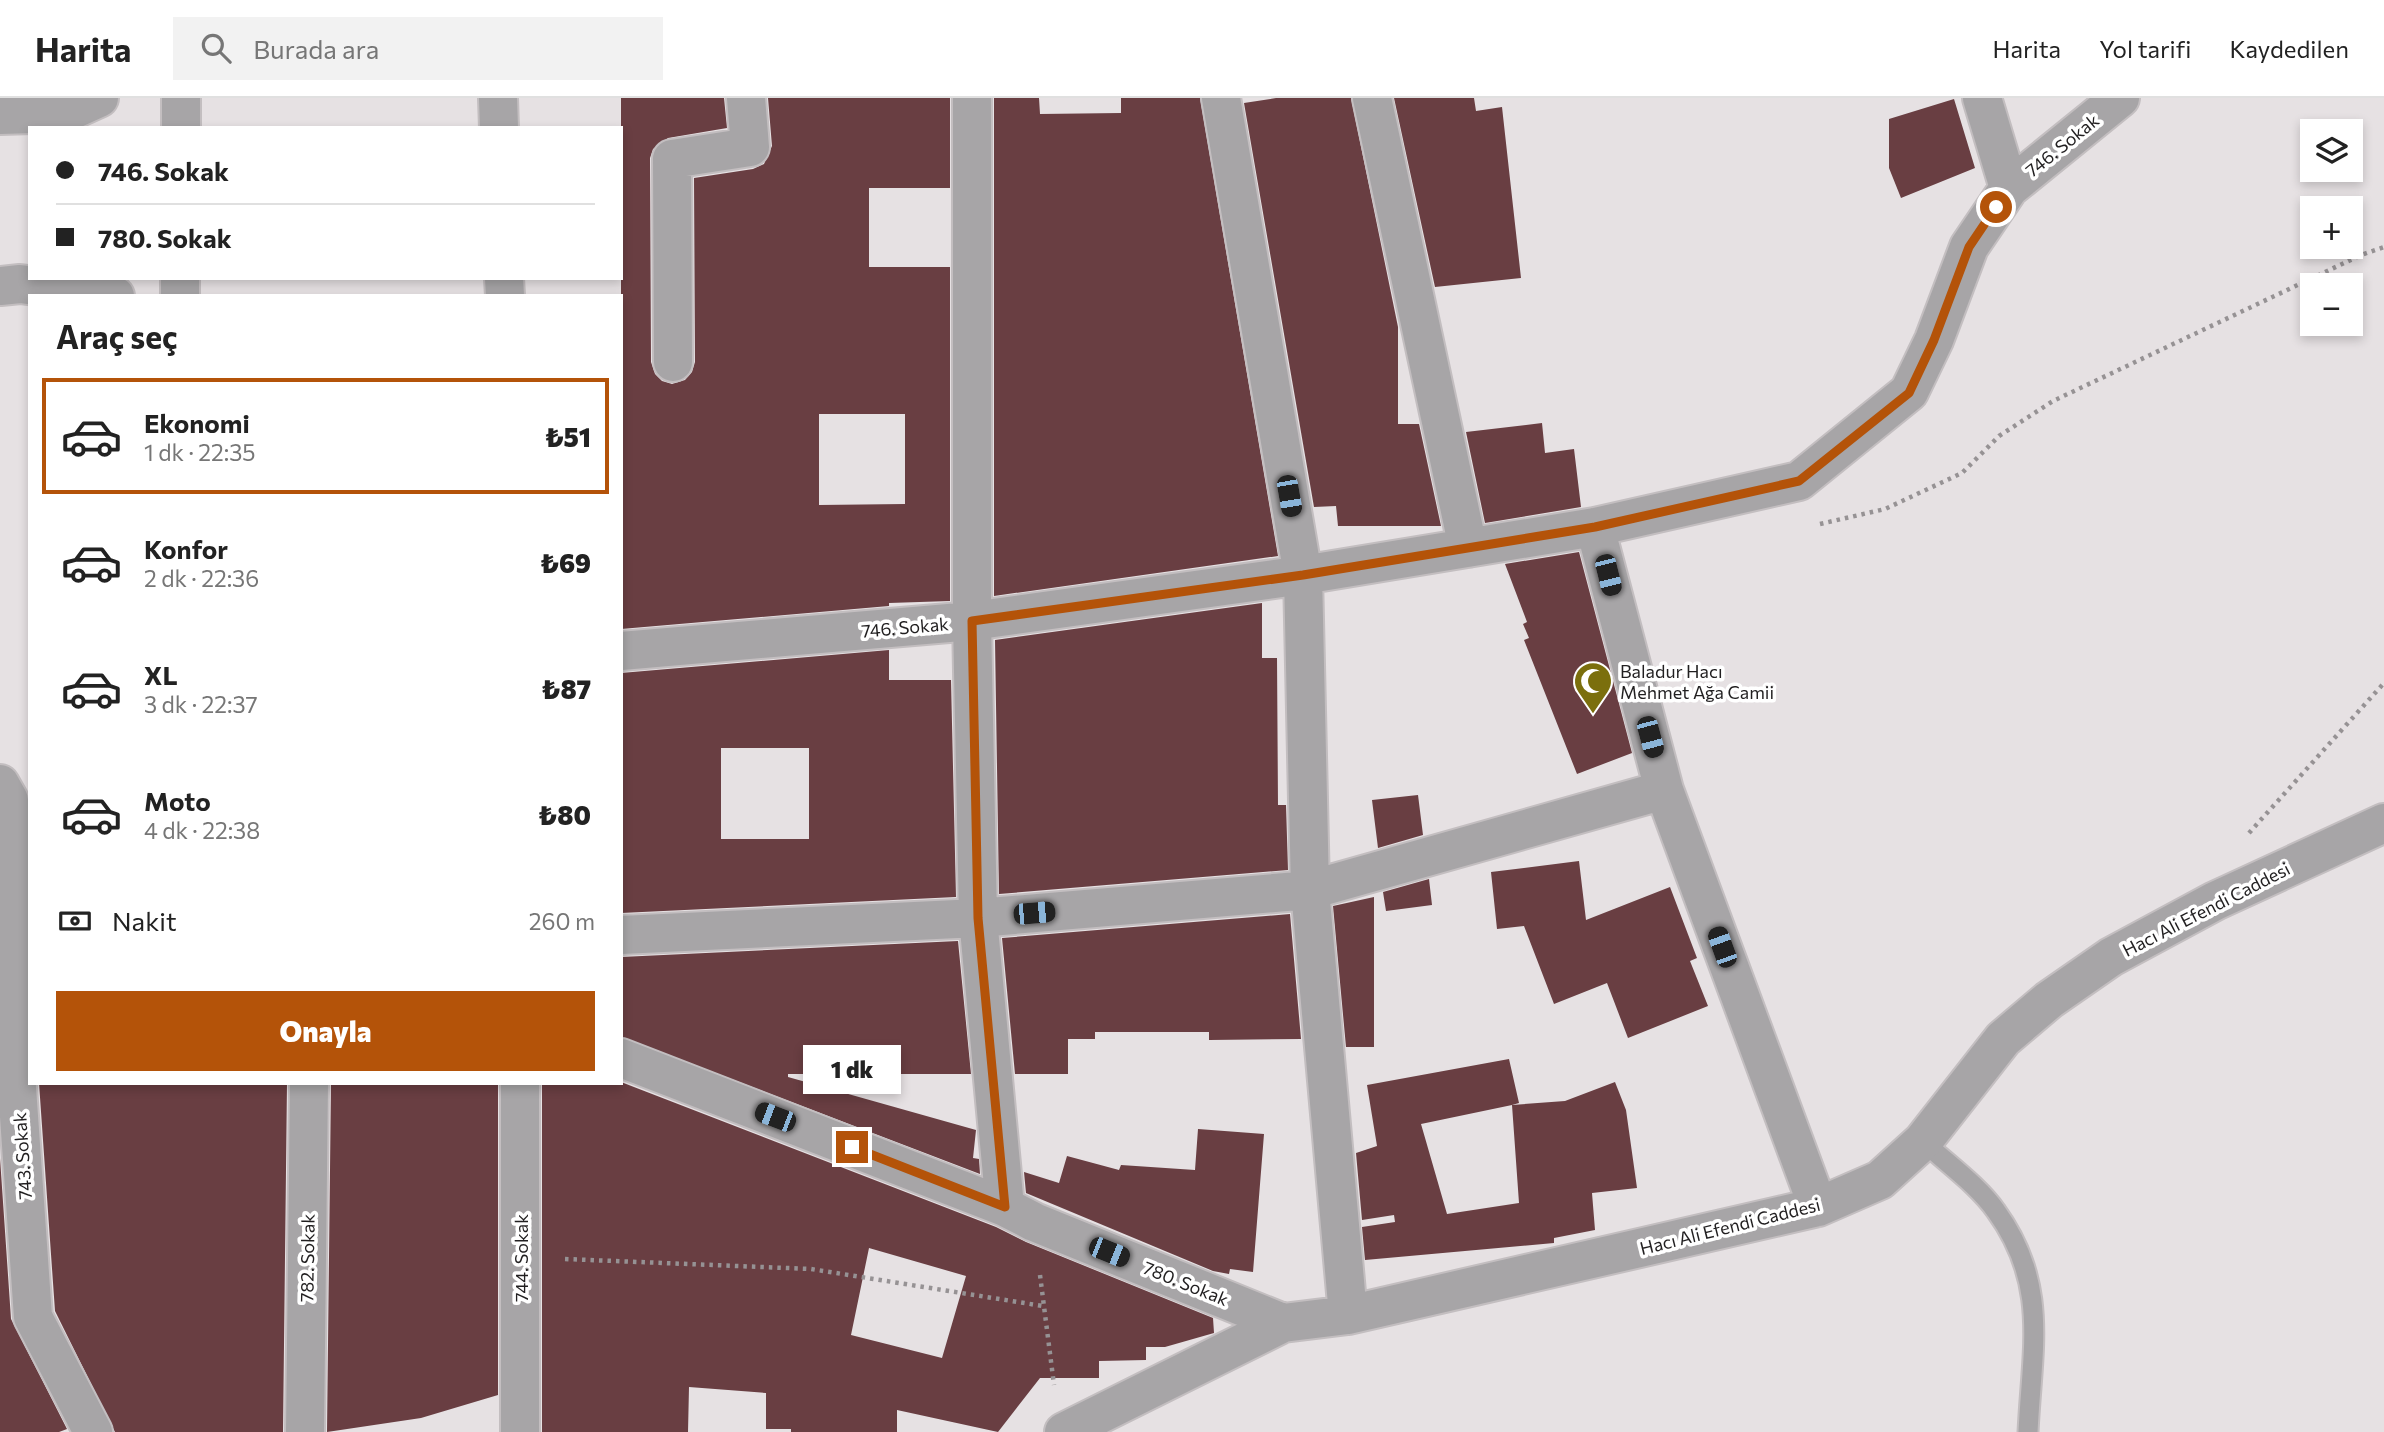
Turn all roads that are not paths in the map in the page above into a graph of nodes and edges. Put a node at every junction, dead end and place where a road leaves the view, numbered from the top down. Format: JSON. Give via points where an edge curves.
{"nodes":[{"id":1,"x":99,"y":98,"type":"edge"},
{"id":2,"x":181,"y":98,"type":"edge"},
{"id":3,"x":498,"y":98,"type":"edge"},
{"id":4,"x":746,"y":98,"type":"edge"},
{"id":5,"x":972,"y":98,"type":"edge"},
{"id":6,"x":1221,"y":98,"type":"edge"},
{"id":7,"x":1372,"y":98,"type":"edge"},
{"id":8,"x":1982,"y":98,"type":"edge"},
{"id":9,"x":2120,"y":98,"type":"edge"},
{"id":10,"x":0,"y":115,"type":"edge"},
{"id":11,"x":181,"y":126,"type":"edge"},
{"id":12,"x":499,"y":126,"type":"edge"},
{"id":13,"x":2009,"y":188,"type":"junction"},
{"id":14,"x":0,"y":286,"type":"edge"},
{"id":15,"x":99,"y":294,"type":"edge"},
{"id":16,"x":673,"y":362,"type":"dead end"},
{"id":17,"x":1595,"y":527,"type":"junction"},
{"id":18,"x":1468,"y":548,"type":"junction"},
{"id":19,"x":1303,"y":575,"type":"junction"},
{"id":20,"x":972,"y":621,"type":"junction"},
{"id":21,"x":623,"y":650,"type":"edge"},
{"id":22,"x":1664,"y":790,"type":"junction"},
{"id":23,"x":10,"y":795,"type":"edge"},
{"id":24,"x":2384,"y":823,"type":"edge"},
{"id":25,"x":1310,"y":890,"type":"junction"},
{"id":26,"x":978,"y":918,"type":"junction"},
{"id":27,"x":623,"y":935,"type":"edge"},
{"id":28,"x":22,"y":1058,"type":"edge"},
{"id":29,"x":623,"y":1059,"type":"edge"},
{"id":30,"x":309,"y":1085,"type":"edge"},
{"id":31,"x":520,"y":1085,"type":"edge"},
{"id":32,"x":1923,"y":1141,"type":"junction"},
{"id":33,"x":1818,"y":1207,"type":"junction"},
{"id":34,"x":1020,"y":1215,"type":"junction"},
{"id":35,"x":1348,"y":1315,"type":"junction"},
{"id":36,"x":1283,"y":1322,"type":"junction"},
{"id":37,"x":93,"y":1432,"type":"edge"},
{"id":38,"x":305,"y":1432,"type":"edge"},
{"id":39,"x":520,"y":1432,"type":"edge"},
{"id":40,"x":1064,"y":1432,"type":"edge"},
{"id":41,"x":2028,"y":1432,"type":"edge"}],
"edges":[{"from":1,"to":10,"type":"street","via":[[66,113]]},
{"from":2,"to":11,"type":"street"},
{"from":3,"to":12,"type":"street"},
{"from":4,"to":16,"type":"street","via":[[750,147],[672,159]]},
{"from":5,"to":20,"type":"street"},
{"from":6,"to":19,"type":"street"},
{"from":7,"to":18,"type":"street"},
{"from":8,"to":13,"type":"street"},
{"from":9,"to":13,"type":"street","name":"746. Sokak"},
{"from":13,"to":17,"type":"street","name":"746. Sokak","via":[[1969,247],[1909,393],[1799,481]]},
{"from":14,"to":15,"type":"street","via":[[20,284]]},
{"from":17,"to":18,"type":"street","name":"746. Sokak"},
{"from":17,"to":22,"type":"street"},
{"from":18,"to":19,"type":"street","name":"746. Sokak"},
{"from":19,"to":20,"type":"street","name":"746. Sokak"},
{"from":19,"to":25,"type":"street"},
{"from":20,"to":21,"type":"street","name":"746. Sokak"},
{"from":20,"to":26,"type":"street"},
{"from":22,"to":25,"type":"street"},
{"from":22,"to":33,"type":"street"},
{"from":23,"to":28,"type":"street","name":"743. Sokak"},
{"from":24,"to":32,"type":"street","name":"Hacı Ali Efendi Caddesi","via":[[2215,901],[2111,957],[2003,1039]]},
{"from":25,"to":26,"type":"street"},
{"from":25,"to":35,"type":"street"},
{"from":26,"to":27,"type":"street"},
{"from":26,"to":34,"type":"street"},
{"from":28,"to":37,"type":"street","name":"743. Sokak","via":[[33,1317]]},
{"from":29,"to":34,"type":"street","name":"780. Sokak"},
{"from":30,"to":38,"type":"street","name":"782. Sokak"},
{"from":31,"to":39,"type":"street","name":"744. Sokak"},
{"from":32,"to":33,"type":"street","name":"Hacı Ali Efendi Caddesi","via":[[1880,1180]]},
{"from":32,"to":41,"type":"lane","via":[[1996,1210],[2025,1258],[2034,1299]]},
{"from":33,"to":35,"type":"street","name":"Hacı Ali Efendi Caddesi"},
{"from":34,"to":36,"type":"street","name":"780. Sokak"},
{"from":35,"to":36,"type":"street","name":"Hacı Ali Efendi Caddesi"},
{"from":36,"to":40,"type":"street","name":"Hacı Ali Efendi Caddesi"}]}
